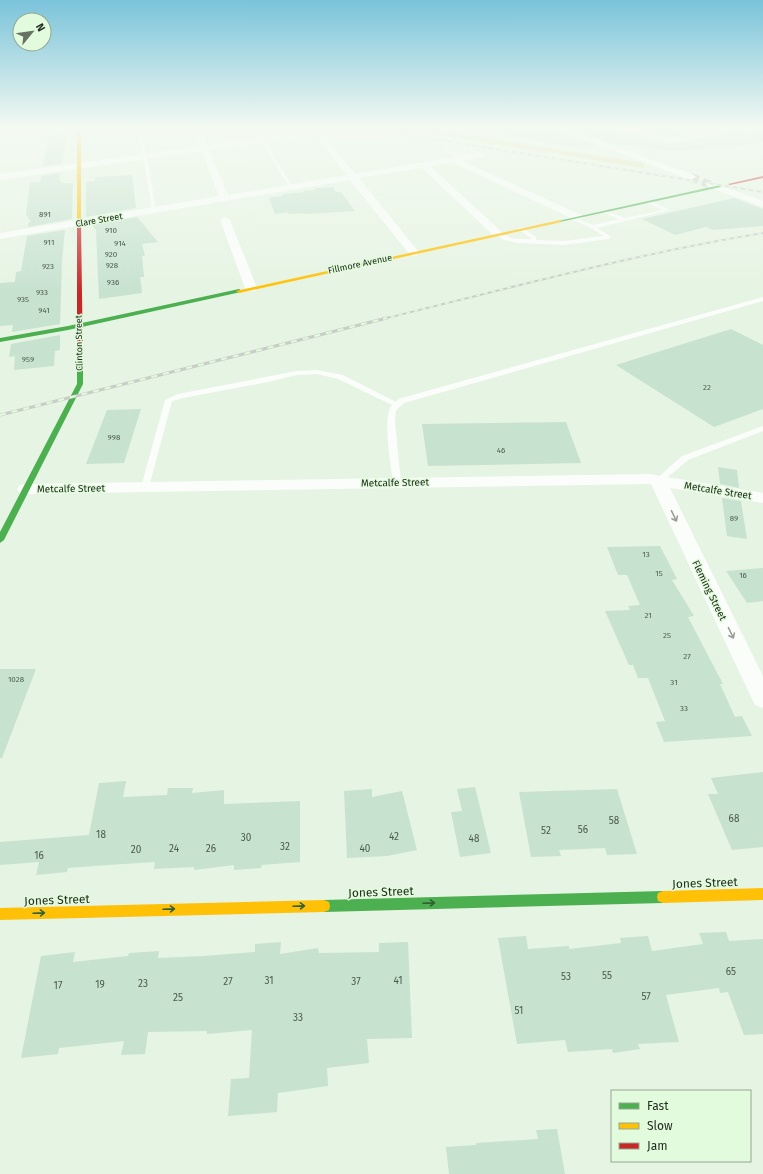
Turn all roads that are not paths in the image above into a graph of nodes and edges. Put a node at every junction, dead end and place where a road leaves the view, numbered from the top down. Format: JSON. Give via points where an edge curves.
{"nodes":[{"id":1,"x":79,"y":182,"type":"edge"},
{"id":2,"x":149,"y":182,"type":"edge"},
{"id":3,"x":219,"y":182,"type":"edge"},
{"id":4,"x":288,"y":182,"type":"edge"},
{"id":5,"x":323,"y":182,"type":"edge"},
{"id":6,"x":357,"y":182,"type":"edge"},
{"id":7,"x":442,"y":182,"type":"edge"},
{"id":8,"x":503,"y":182,"type":"edge"},
{"id":9,"x":740,"y":182,"type":"edge"},
{"id":10,"x":730,"y":184,"type":"dead end"},
{"id":11,"x":716,"y":186,"type":"joint"},
{"id":12,"x":291,"y":187,"type":"junction"},
{"id":13,"x":225,"y":198,"type":"junction"},
{"id":14,"x":648,"y":202,"type":"junction"},
{"id":15,"x":763,"y":204,"type":"edge"},
{"id":16,"x":154,"y":210,"type":"junction"},
{"id":17,"x":604,"y":211,"type":"junction"},
{"id":18,"x":574,"y":218,"type":"junction"},
{"id":19,"x":225,"y":220,"type":"dead end"},
{"id":20,"x":625,"y":220,"type":"junction"},
{"id":21,"x":79,"y":223,"type":"junction"},
{"id":22,"x":593,"y":227,"type":"junction"},
{"id":23,"x":521,"y":229,"type":"junction"},
{"id":24,"x":498,"y":234,"type":"junction"},
{"id":25,"x":0,"y":236,"type":"edge"},
{"id":26,"x":530,"y":241,"type":"junction"},
{"id":27,"x":414,"y":252,"type":"junction"},
{"id":28,"x":251,"y":288,"type":"junction"},
{"id":29,"x":763,"y":299,"type":"edge"},
{"id":30,"x":78,"y":325,"type":"junction"},
{"id":31,"x":0,"y":340,"type":"edge"},
{"id":32,"x":397,"y":405,"type":"junction"},
{"id":33,"x":763,"y":428,"type":"edge"},
{"id":34,"x":658,"y":481,"type":"junction"},
{"id":35,"x":397,"y":482,"type":"junction"},
{"id":36,"x":145,"y":487,"type":"junction"},
{"id":37,"x":26,"y":489,"type":"junction"},
{"id":38,"x":763,"y":498,"type":"edge"},
{"id":39,"x":0,"y":540,"type":"edge"},
{"id":40,"x":763,"y":699,"type":"edge"},
{"id":41,"x":763,"y":894,"type":"edge"},
{"id":42,"x":0,"y":914,"type":"edge"}],
"edges":[{"from":1,"to":21,"type":"street","name":"Clinton Street"},
{"from":2,"to":16,"type":"lane"},
{"from":3,"to":13,"type":"street"},
{"from":4,"to":12,"type":"lane"},
{"from":5,"to":12,"type":"street","name":"Clare Street"},
{"from":6,"to":27,"type":"street"},
{"from":7,"to":24,"type":"street"},
{"from":8,"to":18,"type":"street"},
{"from":9,"to":10,"type":"street"},
{"from":11,"to":14,"type":"street","name":"Fillmore Avenue"},
{"from":11,"to":15,"type":"street"},
{"from":12,"to":13,"type":"street","name":"Clare Street"},
{"from":13,"to":16,"type":"street","name":"Clare Street"},
{"from":14,"to":17,"type":"street","name":"Fillmore Avenue"},
{"from":14,"to":20,"type":"lane","via":[[668,210]]},
{"from":16,"to":21,"type":"street","name":"Clare Street"},
{"from":17,"to":18,"type":"street","name":"Fillmore Avenue"},
{"from":17,"to":20,"type":"lane"},
{"from":18,"to":22,"type":"lane"},
{"from":18,"to":23,"type":"street","name":"Fillmore Avenue"},
{"from":19,"to":28,"type":"street"},
{"from":20,"to":22,"type":"lane"},
{"from":21,"to":25,"type":"street","name":"Clare Street"},
{"from":21,"to":30,"type":"street","name":"Clinton Street"},
{"from":22,"to":26,"type":"lane","via":[[608,237],[564,243]]},
{"from":23,"to":24,"type":"street","name":"Fillmore Avenue"},
{"from":23,"to":26,"type":"lane","via":[[534,238]]},
{"from":24,"to":26,"type":"lane","via":[[509,240]]},
{"from":24,"to":27,"type":"street","name":"Fillmore Avenue"},
{"from":27,"to":28,"type":"street","name":"Fillmore Avenue"},
{"from":28,"to":30,"type":"street","name":"Fillmore Avenue"},
{"from":29,"to":32,"type":"lane","via":[[401,401]]},
{"from":30,"to":31,"type":"street","name":"Fillmore Avenue"},
{"from":30,"to":37,"type":"street","name":"Clinton Street","via":[[80,384]]},
{"from":32,"to":35,"type":"lane","via":[[392,410],[391,422]]},
{"from":32,"to":36,"type":"lane","via":[[340,377],[317,372],[297,373],[181,396],[169,400]]},
{"from":33,"to":34,"type":"lane","via":[[685,458]]},
{"from":34,"to":35,"type":"street","name":"Metcalfe Street","via":[[641,479]]},
{"from":34,"to":38,"type":"street","name":"Metcalfe Street"},
{"from":34,"to":40,"type":"street","name":"Fleming Street","one_way":true},
{"from":35,"to":36,"type":"street","name":"Metcalfe Street"},
{"from":36,"to":37,"type":"street","name":"Metcalfe Street"},
{"from":37,"to":39,"type":"street","name":"Clinton Street"},
{"from":42,"to":41,"type":"street","name":"Jones Street","one_way":true}]}
